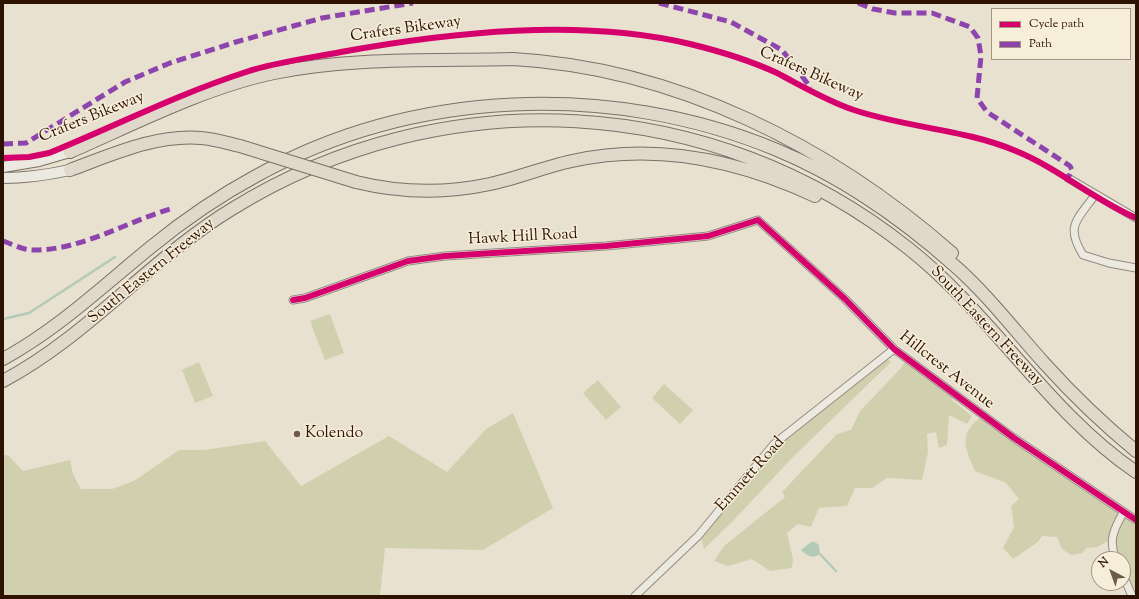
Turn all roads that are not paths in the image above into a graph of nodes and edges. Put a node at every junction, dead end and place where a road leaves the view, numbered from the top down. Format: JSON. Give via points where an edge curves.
{"nodes":[{"id":1,"x":70,"y":152,"type":"joint"},
{"id":2,"x":3,"y":167,"type":"edge"},
{"id":3,"x":70,"y":170,"type":"joint"},
{"id":4,"x":3,"y":178,"type":"edge"},
{"id":5,"x":1068,"y":178,"type":"dead end"},
{"id":6,"x":1095,"y":195,"type":"junction"},
{"id":7,"x":1136,"y":218,"type":"edge"},
{"id":8,"x":758,"y":220,"type":"joint"},
{"id":9,"x":877,"y":224,"type":"junction"},
{"id":10,"x":1136,"y":268,"type":"edge"},
{"id":11,"x":293,"y":300,"type":"dead end"},
{"id":12,"x":894,"y":349,"type":"junction"},
{"id":13,"x":3,"y":360,"type":"edge"},
{"id":14,"x":3,"y":381,"type":"edge"},
{"id":15,"x":1073,"y":395,"type":"junction"},
{"id":16,"x":1136,"y":451,"type":"edge"},
{"id":17,"x":1136,"y":472,"type":"edge"},
{"id":18,"x":1123,"y":513,"type":"junction"},
{"id":19,"x":1136,"y":520,"type":"edge"},
{"id":20,"x":1114,"y":551,"type":"edge"},
{"id":21,"x":635,"y":596,"type":"edge"}],
"edges":[{"from":1,"to":2,"type":"main road","via":[[39,161]]},
{"from":1,"to":15,"type":"highway","via":[[184,102],[273,73],[309,67],[513,59],[598,70],[661,87],[741,116],[812,152],[867,185],[928,232],[993,293]]},
{"from":3,"to":4,"type":"main road","via":[[47,175]]},
{"from":3,"to":9,"type":"highway","bridge":true,"via":[[154,142],[201,138],[240,146],[356,182],[398,190],[430,192],[491,184],[572,161],[615,154],[643,153],[701,157],[761,173]]},
{"from":5,"to":6,"type":"street"},
{"from":6,"to":7,"type":"street"},
{"from":6,"to":10,"type":"street","via":[[1074,224],[1074,240],[1083,255]]},
{"from":8,"to":11,"type":"street","name":"Hawk Hill Road","via":[[700,237],[408,261]]},
{"from":8,"to":12,"type":"street","name":"Hillcrest Avenue","via":[[845,299]]},
{"from":9,"to":14,"type":"highway","name":"South Eastern Freeway","via":[[802,180],[764,164],[695,141],[640,128],[598,123],[512,120],[428,130],[347,152],[310,167],[231,209],[185,241],[52,352]]},
{"from":9,"to":17,"type":"highway","name":"South Eastern Freeway","via":[[941,276],[976,311],[1061,407],[1092,438]]},
{"from":12,"to":18,"type":"street","name":"Hillcrest Avenue","via":[[1014,438]]},
{"from":12,"to":21,"type":"street","name":"Emmett Road","via":[[774,444],[698,536]]},
{"from":13,"to":15,"type":"highway","name":"South Eastern Freeway","via":[[83,305],[152,246],[192,216],[251,178],[298,155],[376,126],[418,116],[459,109],[559,104],[601,106],[644,113],[737,135],[779,151],[854,191],[900,222],[957,268]]},
{"from":15,"to":16,"type":"highway","name":"South Eastern Freeway"},
{"from":18,"to":19,"type":"street","name":"Hillcrest Avenue"},
{"from":18,"to":20,"type":"street","via":[[1113,530]]}]}
